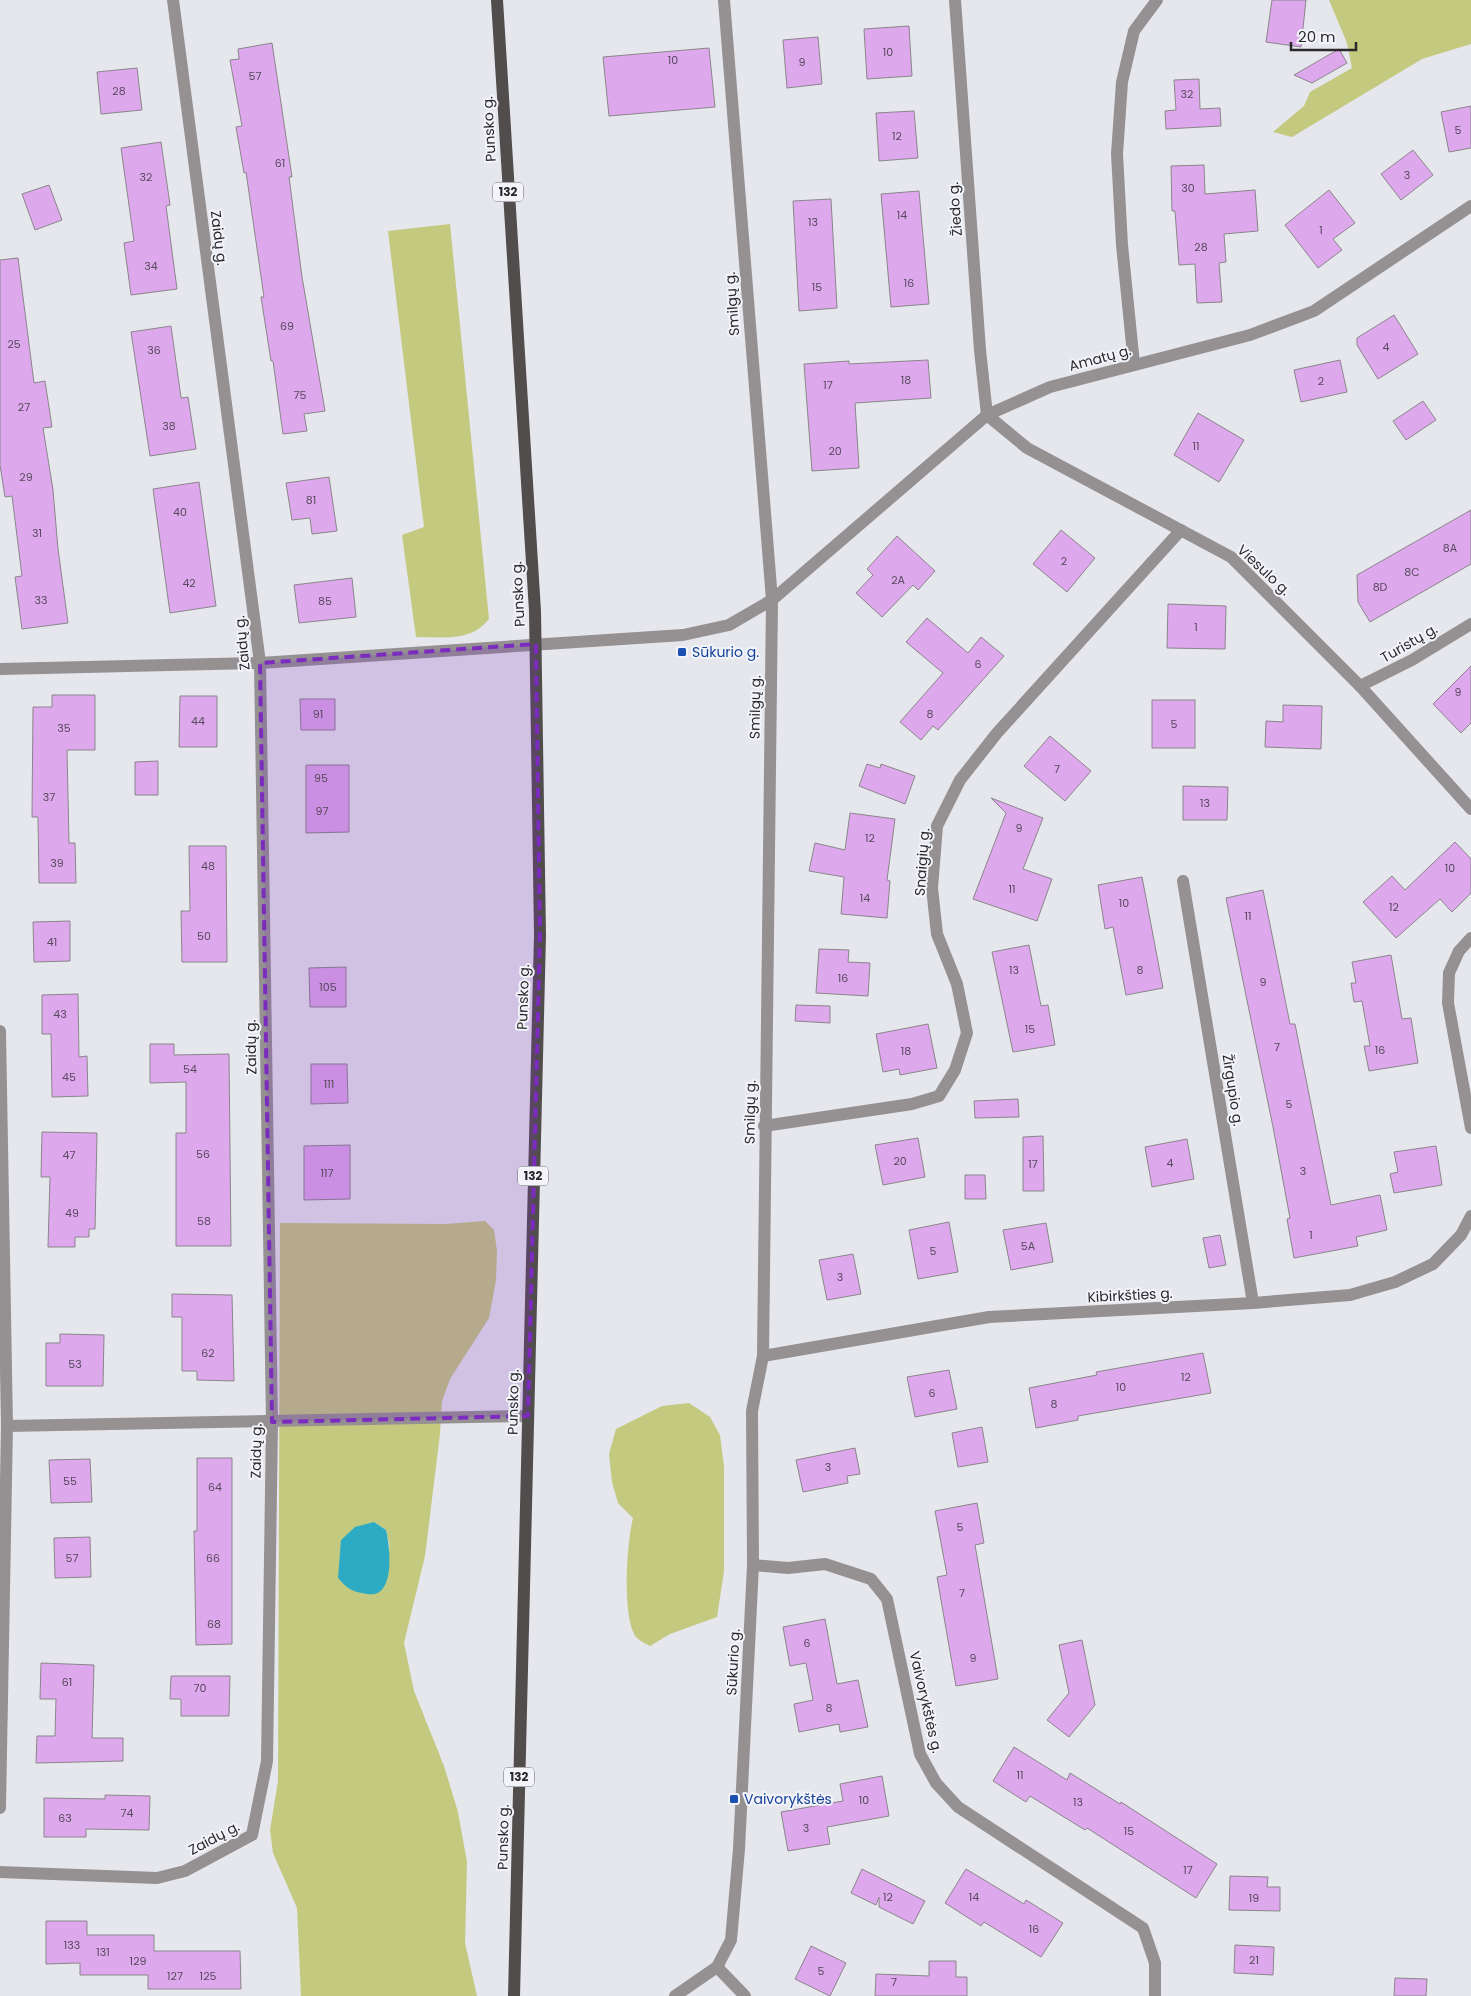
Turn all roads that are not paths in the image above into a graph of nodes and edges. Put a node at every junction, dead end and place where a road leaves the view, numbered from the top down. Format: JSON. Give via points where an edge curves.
{"nodes":[{"id":1,"x":173,"y":0,"type":"edge"},
{"id":2,"x":496,"y":0,"type":"edge"},
{"id":3,"x":724,"y":0,"type":"edge"},
{"id":4,"x":955,"y":0,"type":"edge"},
{"id":5,"x":1156,"y":0,"type":"edge"},
{"id":6,"x":1471,"y":206,"type":"edge"},
{"id":7,"x":1134,"y":364,"type":"junction"},
{"id":8,"x":987,"y":415,"type":"junction"},
{"id":9,"x":1181,"y":530,"type":"junction"},
{"id":10,"x":772,"y":600,"type":"junction"},
{"id":11,"x":1471,"y":624,"type":"edge"},
{"id":12,"x":536,"y":644,"type":"junction"},
{"id":13,"x":260,"y":663,"type":"junction"},
{"id":14,"x":0,"y":669,"type":"edge"},
{"id":15,"x":1360,"y":686,"type":"junction"},
{"id":16,"x":1471,"y":808,"type":"edge"},
{"id":17,"x":1183,"y":882,"type":"dead end"},
{"id":18,"x":1471,"y":938,"type":"edge"},
{"id":19,"x":0,"y":1031,"type":"edge"},
{"id":20,"x":764,"y":1126,"type":"junction"},
{"id":21,"x":1471,"y":1128,"type":"edge"},
{"id":22,"x":1471,"y":1216,"type":"edge"},
{"id":23,"x":1253,"y":1303,"type":"junction"},
{"id":24,"x":763,"y":1356,"type":"junction"},
{"id":25,"x":528,"y":1416,"type":"junction"},
{"id":26,"x":272,"y":1422,"type":"junction"},
{"id":27,"x":7,"y":1426,"type":"junction"},
{"id":28,"x":753,"y":1565,"type":"junction"},
{"id":29,"x":0,"y":1808,"type":"edge"},
{"id":30,"x":0,"y":1872,"type":"edge"},
{"id":31,"x":717,"y":1967,"type":"junction"},
{"id":32,"x":514,"y":1996,"type":"edge"},
{"id":33,"x":675,"y":1996,"type":"edge"},
{"id":34,"x":745,"y":1996,"type":"edge"},
{"id":35,"x":1155,"y":1996,"type":"edge"}],
"edges":[{"from":1,"to":13,"type":"street","name":"Zaidų g."},
{"from":2,"to":12,"type":"main road","name":"Punsko g.","number":"132"},
{"from":3,"to":10,"type":"street","name":"Smilgų g."},
{"from":4,"to":8,"type":"street","name":"Žiedo g."},
{"from":5,"to":7,"type":"street","via":[[1134,31],[1122,82],[1116,154]]},
{"from":6,"to":7,"type":"street","name":"Amatų g.","via":[[1314,311],[1250,335]]},
{"from":7,"to":8,"type":"street","name":"Amatų g.","via":[[1050,387]]},
{"from":8,"to":9,"type":"street","name":"Viesulo g.","via":[[1027,448]]},
{"from":8,"to":10,"type":"street","name":"Amatų g."},
{"from":9,"to":15,"type":"street","name":"Viesulo g.","via":[[1231,557]]},
{"from":9,"to":20,"type":"street","name":"Snaigių g.","via":[[997,733],[960,780],[937,826],[932,888],[937,934],[956,984],[967,1033],[955,1070],[939,1096],[912,1104]]},
{"from":10,"to":12,"type":"street","name":"Amatų g.","via":[[729,625],[683,635]]},
{"from":10,"to":20,"type":"street","name":"Smilgų g."},
{"from":11,"to":15,"type":"street","name":"Turistų g.","via":[[1412,660]]},
{"from":12,"to":13,"type":"street","name":"Amatų g."},
{"from":12,"to":25,"type":"main road","name":"Punsko g.","number":"132","via":[[540,935]]},
{"from":13,"to":14,"type":"street","name":"Amatų g."},
{"from":13,"to":26,"type":"street","name":"Zaidų g."},
{"from":15,"to":16,"type":"street","name":"Viesulo g."},
{"from":17,"to":23,"type":"street","name":"Žirgupio g."},
{"from":18,"to":21,"type":"street","via":[[1459,950],[1450,973],[1448,1003]]},
{"from":19,"to":27,"type":"street"},
{"from":20,"to":24,"type":"street","name":"Smilgų g."},
{"from":22,"to":23,"type":"street","name":"Kibirkšties g.","via":[[1461,1235],[1433,1264],[1395,1282],[1350,1295]]},
{"from":23,"to":24,"type":"street","name":"Kibirkšties g.","via":[[989,1317]]},
{"from":24,"to":28,"type":"street","name":"Sūkurio g.","via":[[752,1411]]},
{"from":25,"to":26,"type":"street"},
{"from":25,"to":32,"type":"main road","name":"Punsko g.","number":"132"},
{"from":26,"to":27,"type":"street"},
{"from":26,"to":30,"type":"street","name":"Zaidų g.","via":[[267,1761],[252,1835],[185,1871],[157,1878]]},
{"from":27,"to":29,"type":"street"},
{"from":28,"to":31,"type":"street","name":"Sūkurio g.","via":[[732,1931],[731,1940]]},
{"from":28,"to":35,"type":"street","name":"Vaivorykštės g.","via":[[788,1568],[825,1564],[871,1579],[887,1599],[920,1754],[936,1783],[958,1807],[1144,1928],[1155,1963]]},
{"from":31,"to":33,"type":"street","name":"Sūkurio g."},
{"from":31,"to":34,"type":"street"}]}
